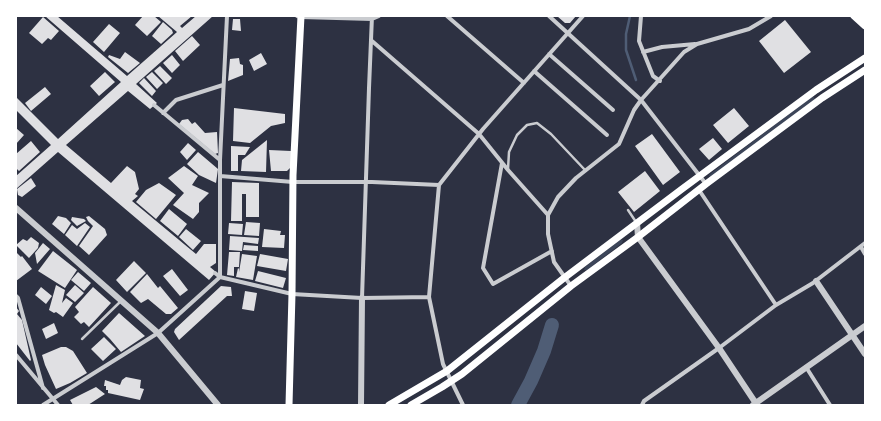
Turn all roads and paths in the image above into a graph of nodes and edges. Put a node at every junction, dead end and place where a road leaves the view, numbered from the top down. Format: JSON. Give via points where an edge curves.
{"nodes":[{"id":1,"x":227,"y":16,"type":"edge"},
{"id":2,"x":300,"y":16,"type":"edge"},
{"id":3,"x":379,"y":16,"type":"edge"},
{"id":4,"x":447,"y":16,"type":"edge"},
{"id":5,"x":549,"y":16,"type":"edge"},
{"id":6,"x":583,"y":16,"type":"edge"},
{"id":7,"x":641,"y":16,"type":"edge"},
{"id":8,"x":771,"y":16,"type":"edge"},
{"id":9,"x":854,"y":16,"type":"edge"},
{"id":10,"x":862,"y":16,"type":"edge"},
{"id":11,"x":372,"y":17,"type":"edge"},
{"id":12,"x":865,"y":19,"type":"edge"},
{"id":13,"x":865,"y":26,"type":"edge"},
{"id":14,"x":568,"y":32,"type":"junction"},
{"id":15,"x":372,"y":41,"type":"junction"},
{"id":16,"x":697,"y":44,"type":"junction"},
{"id":17,"x":643,"y":52,"type":"junction"},
{"id":18,"x":550,"y":54,"type":"junction"},
{"id":19,"x":865,"y":56,"type":"edge"},
{"id":20,"x":534,"y":71,"type":"junction"},
{"id":21,"x":865,"y":71,"type":"edge"},
{"id":22,"x":660,"y":80,"type":"junction"},
{"id":23,"x":524,"y":83,"type":"junction"},
{"id":24,"x":223,"y":85,"type":"junction"},
{"id":25,"x":641,"y":100,"type":"junction"},
{"id":26,"x":154,"y":105,"type":"dead end"},
{"id":27,"x":614,"y":110,"type":"dead end"},
{"id":28,"x":163,"y":113,"type":"junction"},
{"id":29,"x":479,"y":134,"type":"junction"},
{"id":30,"x":606,"y":135,"type":"dead end"},
{"id":31,"x":220,"y":160,"type":"junction"},
{"id":32,"x":502,"y":163,"type":"junction"},
{"id":33,"x":508,"y":170,"type":"junction"},
{"id":34,"x":585,"y":170,"type":"junction"},
{"id":35,"x":220,"y":176,"type":"junction"},
{"id":36,"x":700,"y":176,"type":"junction"},
{"id":37,"x":293,"y":182,"type":"junction"},
{"id":38,"x":366,"y":182,"type":"junction"},
{"id":39,"x":706,"y":184,"type":"junction"},
{"id":40,"x":439,"y":185,"type":"junction"},
{"id":41,"x":699,"y":190,"type":"junction"},
{"id":42,"x":16,"y":208,"type":"edge"},
{"id":43,"x":628,"y":210,"type":"dead end"},
{"id":44,"x":548,"y":215,"type":"junction"},
{"id":45,"x":637,"y":223,"type":"junction"},
{"id":46,"x":638,"y":237,"type":"junction"},
{"id":47,"x":863,"y":245,"type":"edge"},
{"id":48,"x":552,"y":251,"type":"junction"},
{"id":49,"x":865,"y":254,"type":"edge"},
{"id":50,"x":215,"y":273,"type":"dead end"},
{"id":51,"x":220,"y":277,"type":"junction"},
{"id":52,"x":564,"y":278,"type":"junction"},
{"id":53,"x":816,"y":281,"type":"junction"},
{"id":54,"x":571,"y":286,"type":"junction"},
{"id":55,"x":292,"y":294,"type":"junction"},
{"id":56,"x":16,"y":296,"type":"edge"},
{"id":57,"x":429,"y":297,"type":"junction"},
{"id":58,"x":362,"y":298,"type":"junction"},
{"id":59,"x":121,"y":301,"type":"junction"},
{"id":60,"x":776,"y":305,"type":"junction"},
{"id":61,"x":865,"y":326,"type":"edge"},
{"id":62,"x":158,"y":333,"type":"junction"},
{"id":63,"x":852,"y":334,"type":"junction"},
{"id":64,"x":82,"y":339,"type":"dead end"},
{"id":65,"x":719,"y":348,"type":"junction"},
{"id":66,"x":865,"y":354,"type":"edge"},
{"id":67,"x":16,"y":355,"type":"edge"},
{"id":68,"x":806,"y":368,"type":"junction"},
{"id":69,"x":447,"y":371,"type":"junction"},
{"id":70,"x":451,"y":381,"type":"junction"},
{"id":71,"x":43,"y":388,"type":"junction"},
{"id":72,"x":52,"y":399,"type":"junction"},
{"id":73,"x":643,"y":403,"type":"edge"},
{"id":74,"x":755,"y":404,"type":"edge"},
{"id":75,"x":43,"y":405,"type":"edge"},
{"id":76,"x":58,"y":405,"type":"edge"},
{"id":77,"x":218,"y":405,"type":"edge"},
{"id":78,"x":289,"y":405,"type":"edge"},
{"id":79,"x":361,"y":405,"type":"edge"},
{"id":80,"x":389,"y":405,"type":"edge"},
{"id":81,"x":411,"y":405,"type":"edge"},
{"id":82,"x":463,"y":405,"type":"edge"},
{"id":83,"x":830,"y":405,"type":"edge"}],
"edges":[{"from":1,"to":24,"type":"street"},
{"from":2,"to":11,"type":"street"},
{"from":2,"to":37,"type":"main road"},
{"from":3,"to":11,"type":"street"},
{"from":4,"to":23,"type":"street"},
{"from":5,"to":14,"type":"street"},
{"from":6,"to":14,"type":"street"},
{"from":7,"to":17,"type":"street","via":[[639,41]]},
{"from":8,"to":16,"type":"street","via":[[749,29]]},
{"from":9,"to":13,"type":"main road"},
{"from":10,"to":12,"type":"main road"},
{"from":11,"to":15,"type":"street"},
{"from":14,"to":18,"type":"street"},
{"from":14,"to":25,"type":"street"},
{"from":15,"to":29,"type":"street"},
{"from":15,"to":38,"type":"street"},
{"from":16,"to":17,"type":"street","via":[[662,47]]},
{"from":16,"to":22,"type":"street","via":[[684,52]]},
{"from":17,"to":22,"type":"street","via":[[653,76]]},
{"from":18,"to":20,"type":"street"},
{"from":18,"to":27,"type":"street"},
{"from":19,"to":36,"type":"main road"},
{"from":20,"to":23,"type":"street"},
{"from":20,"to":30,"type":"street"},
{"from":21,"to":39,"type":"main road","via":[[822,98]]},
{"from":22,"to":25,"type":"street"},
{"from":23,"to":29,"type":"street"},
{"from":24,"to":28,"type":"street","via":[[176,100]]},
{"from":24,"to":31,"type":"street"},
{"from":25,"to":34,"type":"street","via":[[619,144]]},
{"from":25,"to":36,"type":"street"},
{"from":26,"to":28,"type":"street"},
{"from":28,"to":31,"type":"street"},
{"from":29,"to":32,"type":"street"},
{"from":29,"to":40,"type":"street"},
{"from":31,"to":35,"type":"street"},
{"from":32,"to":33,"type":"street"},
{"from":32,"to":48,"type":"street","via":[[483,268],[493,284]]},
{"from":33,"to":34,"type":"lane","via":[[509,152],[516,135],[527,125],[537,123]]},
{"from":33,"to":44,"type":"street"},
{"from":34,"to":44,"type":"street","via":[[558,197]]},
{"from":35,"to":37,"type":"street"},
{"from":35,"to":51,"type":"street"},
{"from":36,"to":39,"type":"street"},
{"from":36,"to":45,"type":"main road"},
{"from":37,"to":38,"type":"street"},
{"from":37,"to":55,"type":"main road"},
{"from":38,"to":40,"type":"street"},
{"from":38,"to":58,"type":"street"},
{"from":39,"to":41,"type":"main road"},
{"from":40,"to":57,"type":"street"},
{"from":41,"to":46,"type":"main road"},
{"from":41,"to":60,"type":"street"},
{"from":42,"to":59,"type":"street"},
{"from":43,"to":45,"type":"lane"},
{"from":44,"to":48,"type":"street","via":[[548,234]]},
{"from":45,"to":46,"type":"street"},
{"from":45,"to":52,"type":"main road"},
{"from":46,"to":54,"type":"main road"},
{"from":46,"to":65,"type":"street"},
{"from":47,"to":49,"type":"street"},
{"from":47,"to":53,"type":"street"},
{"from":48,"to":52,"type":"street","via":[[554,262]]},
{"from":50,"to":51,"type":"street"},
{"from":51,"to":55,"type":"street"},
{"from":51,"to":62,"type":"street"},
{"from":52,"to":54,"type":"street"},
{"from":52,"to":69,"type":"main road"},
{"from":53,"to":60,"type":"street"},
{"from":53,"to":63,"type":"street"},
{"from":54,"to":70,"type":"main road"},
{"from":55,"to":58,"type":"street"},
{"from":55,"to":78,"type":"main road"},
{"from":56,"to":71,"type":"street"},
{"from":57,"to":58,"type":"street"},
{"from":57,"to":69,"type":"street","via":[[443,364]]},
{"from":58,"to":79,"type":"street"},
{"from":59,"to":62,"type":"street"},
{"from":59,"to":64,"type":"lane"},
{"from":60,"to":65,"type":"street"},
{"from":61,"to":63,"type":"street"},
{"from":62,"to":72,"type":"street"},
{"from":62,"to":77,"type":"street"},
{"from":63,"to":66,"type":"street"},
{"from":63,"to":68,"type":"street"},
{"from":65,"to":73,"type":"street"},
{"from":65,"to":74,"type":"street"},
{"from":67,"to":71,"type":"street"},
{"from":68,"to":74,"type":"street"},
{"from":68,"to":83,"type":"street"},
{"from":69,"to":70,"type":"street"},
{"from":69,"to":80,"type":"main road"},
{"from":70,"to":81,"type":"main road"},
{"from":70,"to":82,"type":"street"},
{"from":71,"to":72,"type":"street"},
{"from":72,"to":75,"type":"street"},
{"from":72,"to":76,"type":"street"}]}
